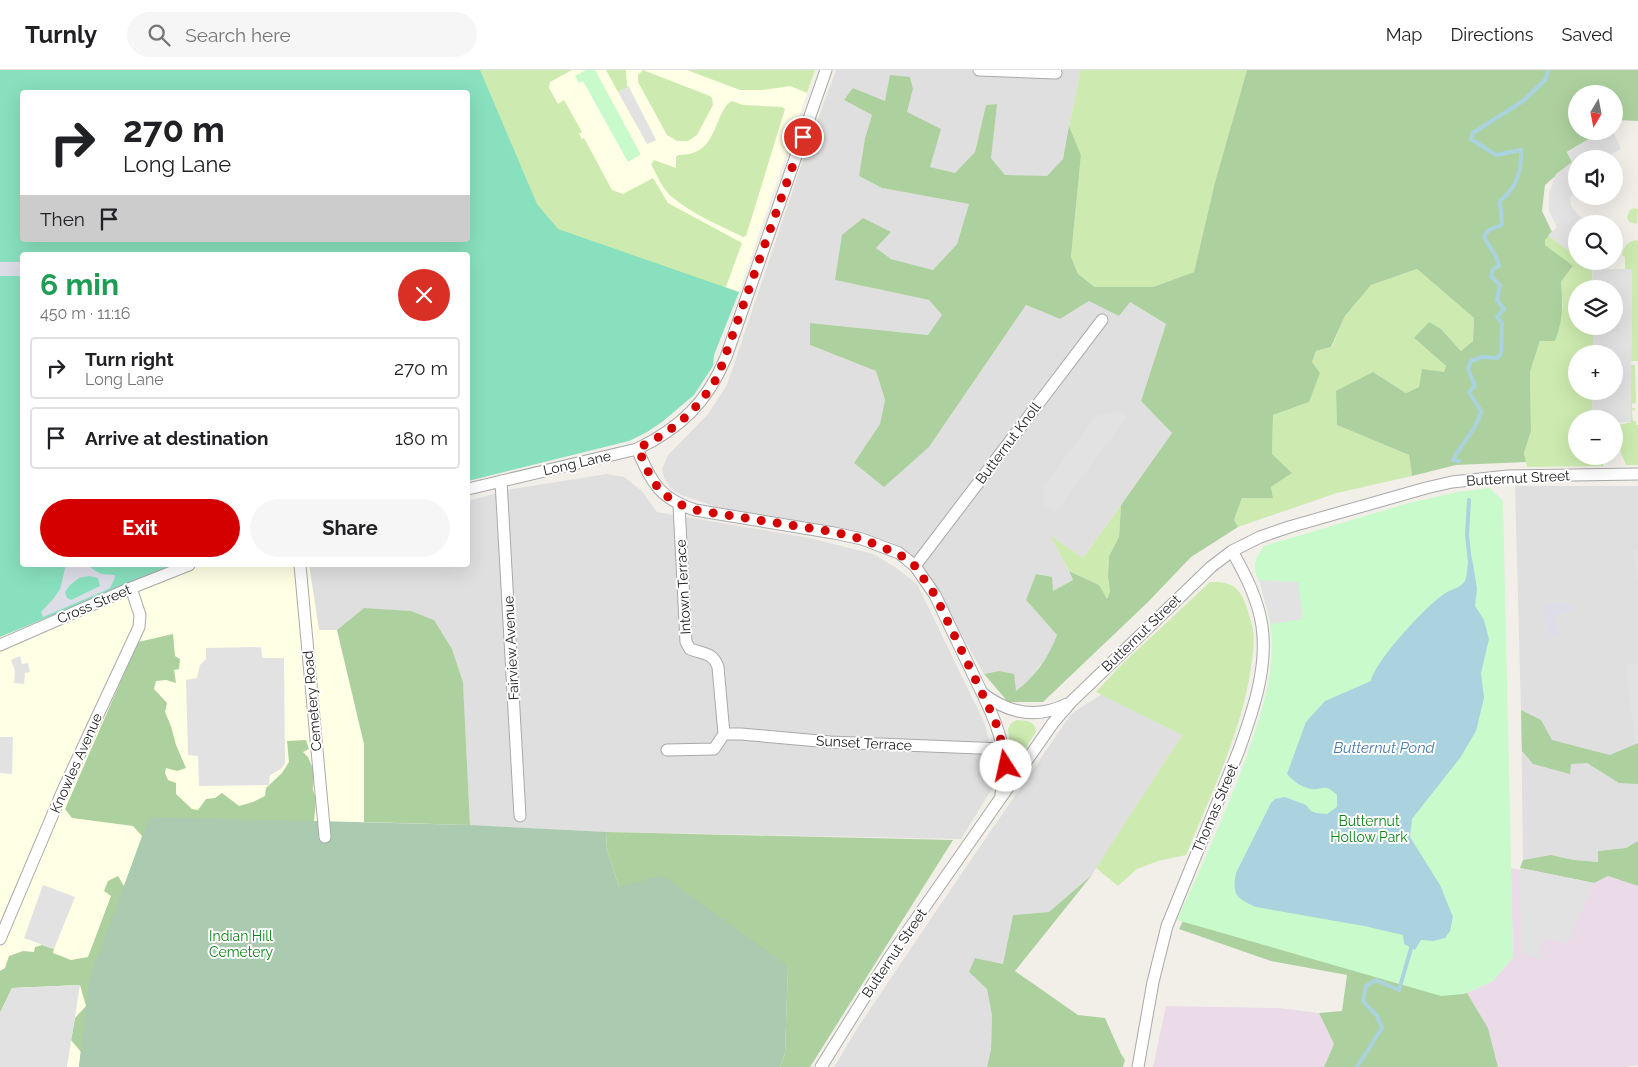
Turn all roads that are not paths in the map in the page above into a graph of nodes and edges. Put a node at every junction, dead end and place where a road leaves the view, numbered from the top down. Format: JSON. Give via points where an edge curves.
{"nodes":[{"id":1,"x":826,"y":70,"type":"edge"},
{"id":2,"x":979,"y":70,"type":"edge"},
{"id":3,"x":1056,"y":73,"type":"dead end"},
{"id":4,"x":1102,"y":320,"type":"dead end"},
{"id":5,"x":638,"y":448,"type":"junction"},
{"id":6,"x":1638,"y":474,"type":"edge"},
{"id":7,"x":501,"y":481,"type":"junction"},
{"id":8,"x":470,"y":489,"type":"edge"},
{"id":9,"x":679,"y":505,"type":"junction"},
{"id":10,"x":1232,"y":551,"type":"junction"},
{"id":11,"x":915,"y":566,"type":"junction"},
{"id":12,"x":183,"y":567,"type":"edge"},
{"id":13,"x":300,"y":567,"type":"edge"},
{"id":14,"x":131,"y":588,"type":"junction"},
{"id":15,"x":0,"y":645,"type":"edge"},
{"id":16,"x":982,"y":693,"type":"junction"},
{"id":17,"x":1071,"y":702,"type":"junction"},
{"id":18,"x":724,"y":734,"type":"junction"},
{"id":19,"x":1003,"y":749,"type":"junction"},
{"id":20,"x":667,"y":750,"type":"dead end"},
{"id":21,"x":994,"y":808,"type":"junction"},
{"id":22,"x":520,"y":816,"type":"dead end"},
{"id":23,"x":325,"y":837,"type":"dead end"},
{"id":24,"x":0,"y":939,"type":"edge"},
{"id":25,"x":822,"y":1067,"type":"edge"},
{"id":26,"x":1138,"y":1067,"type":"edge"}],
"edges":[{"from":1,"to":5,"type":"street","name":"Long Lane","via":[[718,376],[697,408],[658,439]]},
{"from":2,"to":3,"type":"street"},
{"from":4,"to":11,"type":"street","name":"Butternut Knoll"},
{"from":5,"to":7,"type":"street","name":"Long Lane"},
{"from":5,"to":9,"type":"street","via":[[656,485]]},
{"from":6,"to":10,"type":"street","name":"Butternut Street","via":[[1508,476],[1452,482],[1290,527]]},
{"from":7,"to":8,"type":"street"},
{"from":7,"to":22,"type":"street","name":"Fairview Avenue"},
{"from":9,"to":11,"type":"street","via":[[862,539],[899,554]]},
{"from":9,"to":18,"type":"street","name":"Intown Terrace","via":[[686,642],[690,649],[716,659]]},
{"from":10,"to":17,"type":"street","name":"Butternut Street","via":[[1192,584]]},
{"from":10,"to":26,"type":"street","name":"Thomas Street","via":[[1246,576],[1262,625],[1262,670],[1239,750],[1167,926]]},
{"from":11,"to":16,"type":"street","via":[[935,595]]},
{"from":12,"to":14,"type":"street","name":"Cross Street"},
{"from":13,"to":23,"type":"street","name":"Cemetery Road"},
{"from":14,"to":15,"type":"street","name":"Cross Street"},
{"from":14,"to":24,"type":"street","name":"Knowles Avenue","via":[[140,615],[139,627],[64,788]]},
{"from":16,"to":17,"type":"street","via":[[994,703],[1025,712],[1042,713]]},
{"from":16,"to":19,"type":"street","via":[[996,723]]},
{"from":17,"to":21,"type":"street","name":"Butternut Street"},
{"from":18,"to":19,"type":"street","name":"Sunset Terrace"},
{"from":18,"to":20,"type":"street","via":[[714,749]]},
{"from":19,"to":21,"type":"street","via":[[1004,781]]},
{"from":21,"to":25,"type":"street","name":"Butternut Street","via":[[889,958]]}]}
